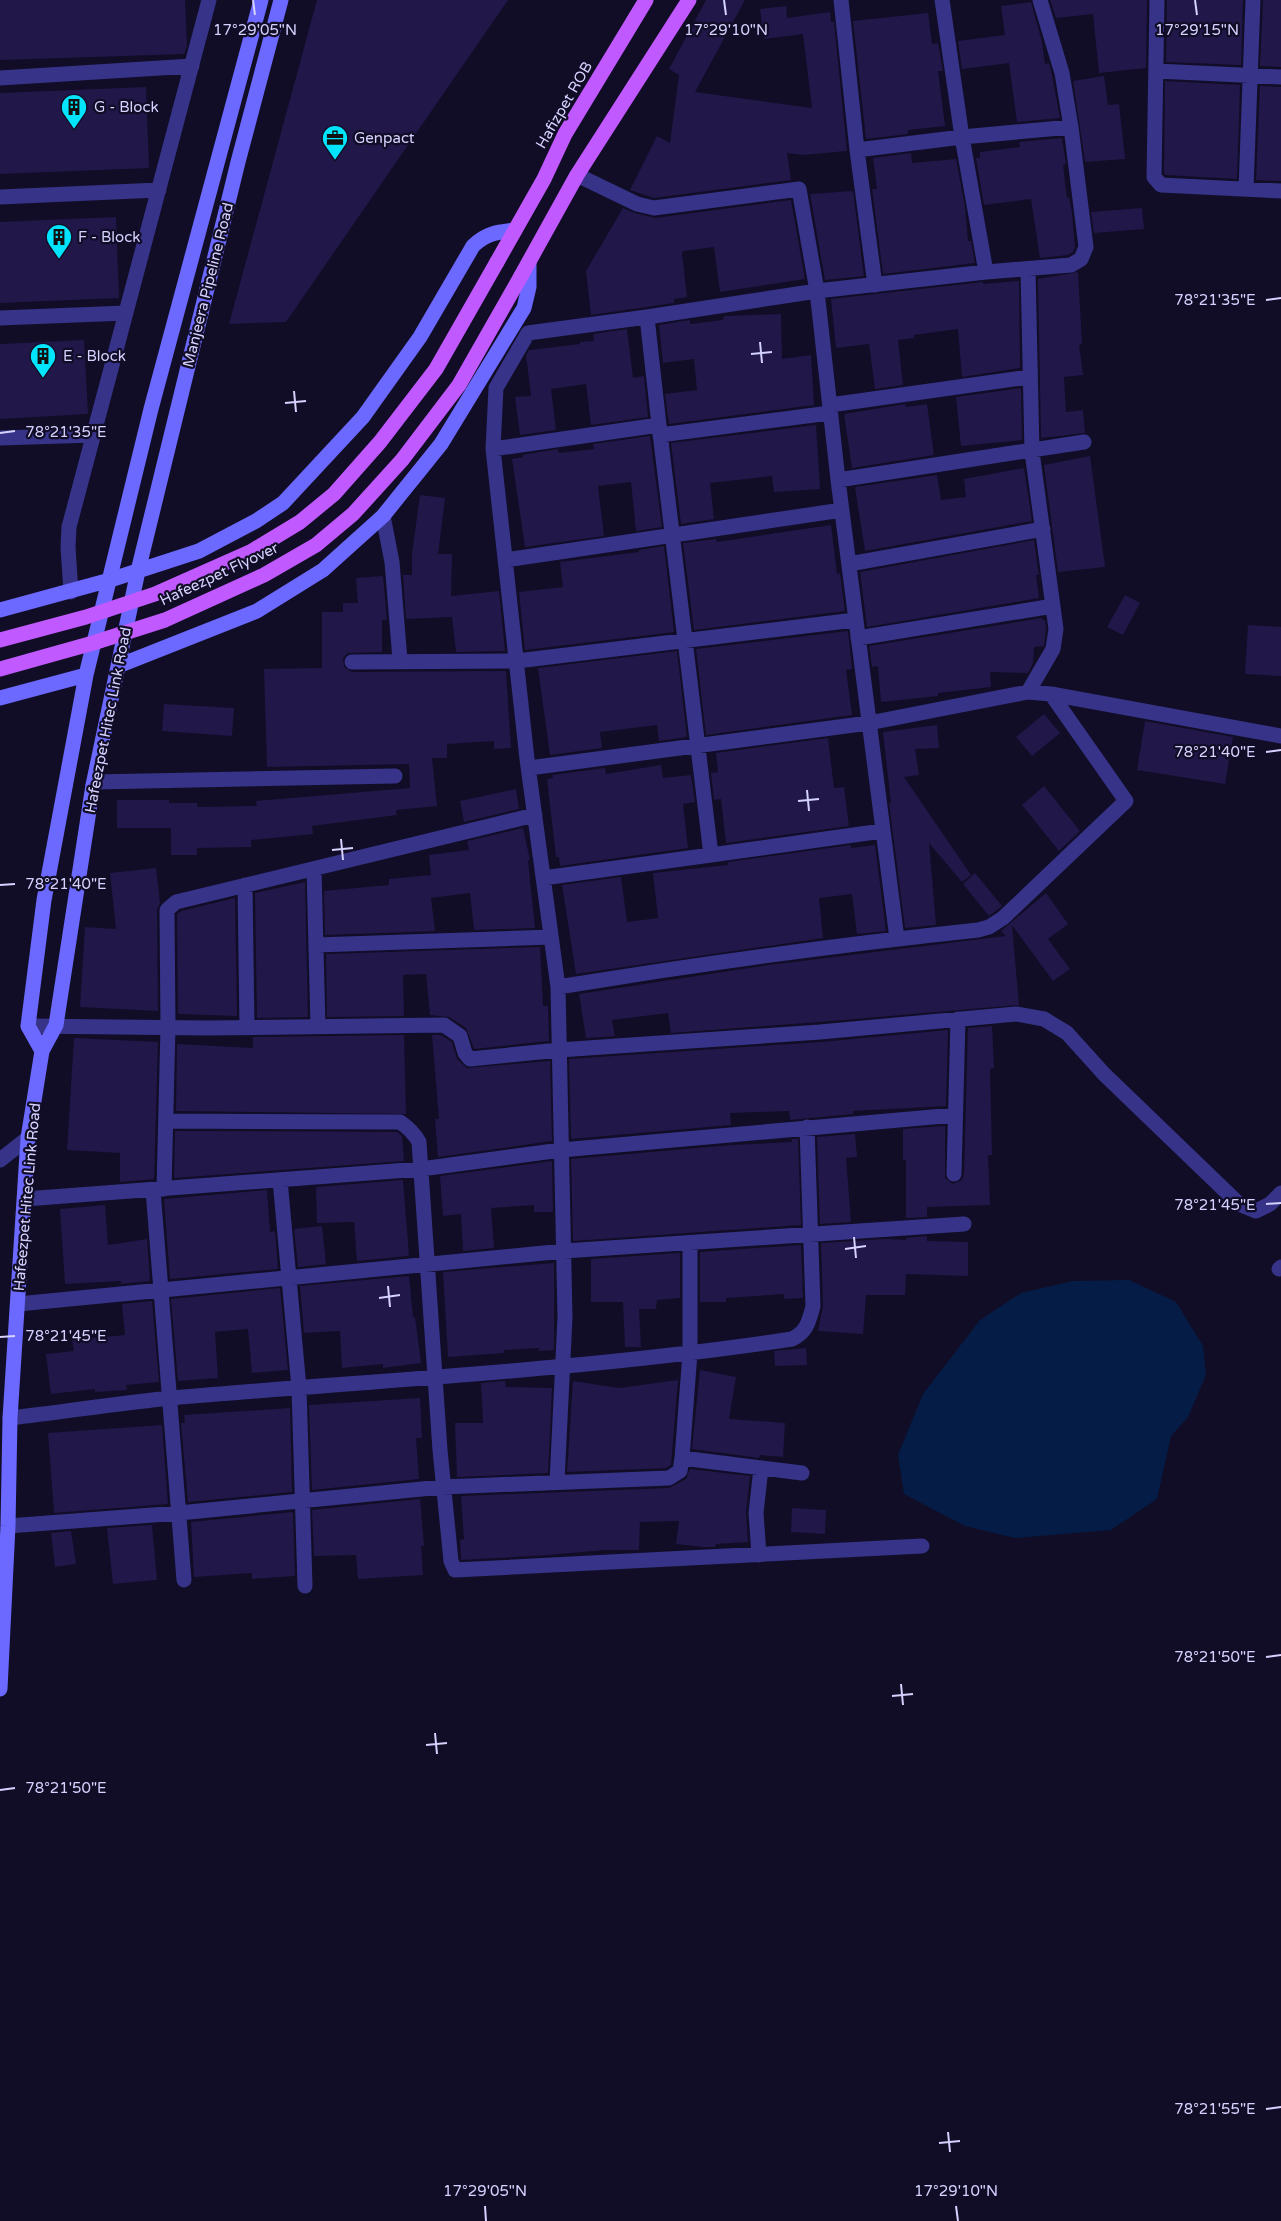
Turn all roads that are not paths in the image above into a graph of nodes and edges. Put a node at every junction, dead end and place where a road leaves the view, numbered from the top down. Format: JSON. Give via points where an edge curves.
{"nodes":[{"id":1,"x":210,"y":0,"type":"edge"},
{"id":2,"x":261,"y":0,"type":"edge"},
{"id":3,"x":281,"y":0,"type":"edge"},
{"id":4,"x":646,"y":0,"type":"edge"},
{"id":5,"x":689,"y":0,"type":"edge"},
{"id":6,"x":841,"y":0,"type":"edge"},
{"id":7,"x":942,"y":0,"type":"edge"},
{"id":8,"x":1040,"y":0,"type":"edge"},
{"id":9,"x":1157,"y":0,"type":"edge"},
{"id":10,"x":1252,"y":0,"type":"edge"},
{"id":11,"x":192,"y":66,"type":"junction"},
{"id":12,"x":1156,"y":71,"type":"junction"},
{"id":13,"x":1249,"y":75,"type":"junction"},
{"id":14,"x":1281,"y":77,"type":"edge"},
{"id":15,"x":0,"y":78,"type":"edge"},
{"id":16,"x":1071,"y":127,"type":"junction"},
{"id":17,"x":962,"y":137,"type":"junction"},
{"id":18,"x":857,"y":150,"type":"junction"},
{"id":19,"x":577,"y":175,"type":"junction"},
{"id":20,"x":1246,"y":189,"type":"junction"},
{"id":21,"x":159,"y":190,"type":"junction"},
{"id":22,"x":1281,"y":191,"type":"edge"},
{"id":23,"x":0,"y":198,"type":"edge"},
{"id":24,"x":202,"y":216,"type":"junction"},
{"id":25,"x":224,"y":220,"type":"junction"},
{"id":26,"x":515,"y":230,"type":"junction"},
{"id":27,"x":529,"y":262,"type":"junction"},
{"id":28,"x":1028,"y":269,"type":"junction"},
{"id":29,"x":986,"y":272,"type":"junction"},
{"id":30,"x":875,"y":285,"type":"junction"},
{"id":31,"x":816,"y":291,"type":"junction"},
{"id":32,"x":126,"y":313,"type":"junction"},
{"id":33,"x":646,"y":317,"type":"junction"},
{"id":34,"x":0,"y":318,"type":"edge"},
{"id":35,"x":1029,"y":377,"type":"junction"},
{"id":36,"x":830,"y":409,"type":"junction"},
{"id":37,"x":659,"y":430,"type":"junction"},
{"id":38,"x":94,"y":435,"type":"junction"},
{"id":39,"x":0,"y":438,"type":"edge"},
{"id":40,"x":1083,"y":442,"type":"dead end"},
{"id":41,"x":494,"y":449,"type":"junction"},
{"id":42,"x":1032,"y":452,"type":"junction"},
{"id":43,"x":838,"y":480,"type":"junction"},
{"id":44,"x":842,"y":510,"type":"junction"},
{"id":45,"x":383,"y":516,"type":"junction"},
{"id":46,"x":1043,"y":529,"type":"junction"},
{"id":47,"x":673,"y":536,"type":"junction"},
{"id":48,"x":506,"y":560,"type":"junction"},
{"id":49,"x":849,"y":564,"type":"junction"},
{"id":50,"x":138,"y":571,"type":"junction"},
{"id":51,"x":110,"y":580,"type":"junction"},
{"id":52,"x":71,"y":592,"type":"junction"},
{"id":53,"x":1053,"y":606,"type":"junction"},
{"id":54,"x":0,"y":610,"type":"edge"},
{"id":55,"x":855,"y":620,"type":"junction"},
{"id":56,"x":858,"y":638,"type":"junction"},
{"id":57,"x":0,"y":640,"type":"edge"},
{"id":58,"x":685,"y":640,"type":"junction"},
{"id":59,"x":400,"y":660,"type":"junction"},
{"id":60,"x":517,"y":661,"type":"junction"},
{"id":61,"x":352,"y":662,"type":"dead end"},
{"id":62,"x":118,"y":666,"type":"junction"},
{"id":63,"x":0,"y":669,"type":"edge"},
{"id":64,"x":86,"y":675,"type":"junction"},
{"id":65,"x":1028,"y":692,"type":"junction"},
{"id":66,"x":1051,"y":694,"type":"junction"},
{"id":67,"x":0,"y":698,"type":"edge"},
{"id":68,"x":869,"y":723,"type":"junction"},
{"id":69,"x":1281,"y":736,"type":"edge"},
{"id":70,"x":698,"y":745,"type":"junction"},
{"id":71,"x":529,"y":768,"type":"junction"},
{"id":72,"x":395,"y":776,"type":"dead end"},
{"id":73,"x":93,"y":785,"type":"junction"},
{"id":74,"x":535,"y":815,"type":"junction"},
{"id":75,"x":882,"y":831,"type":"junction"},
{"id":76,"x":711,"y":855,"type":"junction"},
{"id":77,"x":314,"y":869,"type":"junction"},
{"id":78,"x":543,"y":878,"type":"junction"},
{"id":79,"x":245,"y":885,"type":"junction"},
{"id":80,"x":551,"y":936,"type":"junction"},
{"id":81,"x":897,"y":939,"type":"junction"},
{"id":82,"x":316,"y":945,"type":"junction"},
{"id":83,"x":558,"y":987,"type":"junction"},
{"id":84,"x":958,"y":1019,"type":"junction"},
{"id":85,"x":56,"y":1025,"type":"junction"},
{"id":86,"x":28,"y":1026,"type":"junction"},
{"id":87,"x":168,"y":1027,"type":"junction"},
{"id":88,"x":247,"y":1027,"type":"junction"},
{"id":89,"x":318,"y":1027,"type":"junction"},
{"id":90,"x":559,"y":1050,"type":"junction"},
{"id":91,"x":42,"y":1051,"type":"junction"},
{"id":92,"x":955,"y":1115,"type":"junction"},
{"id":93,"x":166,"y":1121,"type":"junction"},
{"id":94,"x":807,"y":1127,"type":"junction"},
{"id":95,"x":28,"y":1138,"type":"junction"},
{"id":96,"x":561,"y":1150,"type":"junction"},
{"id":97,"x":0,"y":1160,"type":"edge"},
{"id":98,"x":421,"y":1169,"type":"junction"},
{"id":99,"x":954,"y":1174,"type":"dead end"},
{"id":100,"x":280,"y":1180,"type":"junction"},
{"id":101,"x":159,"y":1189,"type":"junction"},
{"id":102,"x":1281,"y":1193,"type":"edge"},
{"id":103,"x":25,"y":1199,"type":"junction"},
{"id":104,"x":964,"y":1224,"type":"dead end"},
{"id":105,"x":812,"y":1234,"type":"junction"},
{"id":106,"x":690,"y":1243,"type":"junction"},
{"id":107,"x":564,"y":1251,"type":"junction"},
{"id":108,"x":427,"y":1264,"type":"junction"},
{"id":109,"x":289,"y":1278,"type":"junction"},
{"id":110,"x":161,"y":1291,"type":"junction"},
{"id":111,"x":18,"y":1305,"type":"junction"},
{"id":112,"x":690,"y":1353,"type":"junction"},
{"id":113,"x":562,"y":1367,"type":"junction"},
{"id":114,"x":435,"y":1376,"type":"junction"},
{"id":115,"x":299,"y":1388,"type":"junction"},
{"id":116,"x":170,"y":1399,"type":"junction"},
{"id":117,"x":10,"y":1418,"type":"junction"},
{"id":118,"x":682,"y":1458,"type":"junction"},
{"id":119,"x":761,"y":1468,"type":"junction"},
{"id":120,"x":802,"y":1473,"type":"dead end"},
{"id":121,"x":556,"y":1482,"type":"junction"},
{"id":122,"x":442,"y":1487,"type":"junction"},
{"id":123,"x":303,"y":1500,"type":"junction"},
{"id":124,"x":179,"y":1513,"type":"junction"},
{"id":125,"x":8,"y":1526,"type":"junction"},
{"id":126,"x":922,"y":1546,"type":"dead end"},
{"id":127,"x":759,"y":1555,"type":"junction"},
{"id":128,"x":184,"y":1580,"type":"dead end"},
{"id":129,"x":305,"y":1586,"type":"dead end"},
{"id":130,"x":0,"y":1689,"type":"edge"}],
"edges":[{"from":1,"to":11,"type":"street"},
{"from":2,"to":24,"type":"main road","name":"Manjeera Pipeline Road"},
{"from":3,"to":25,"type":"main road","name":"Manjeera Pipeline Road"},
{"from":4,"to":26,"type":"main road","name":"Hafizpet ROB","via":[[565,134]]},
{"from":5,"to":19,"type":"main road","name":"Hafeezpet Flyover"},
{"from":6,"to":18,"type":"street"},
{"from":7,"to":17,"type":"street"},
{"from":8,"to":16,"type":"street","via":[[1062,73]]},
{"from":9,"to":12,"type":"street"},
{"from":10,"to":13,"type":"street"},
{"from":11,"to":15,"type":"street"},
{"from":11,"to":21,"type":"street"},
{"from":12,"to":13,"type":"street"},
{"from":12,"to":20,"type":"street","via":[[1156,182]]},
{"from":13,"to":14,"type":"street"},
{"from":13,"to":20,"type":"street"},
{"from":16,"to":17,"type":"street"},
{"from":16,"to":28,"type":"street","via":[[1086,247],[1081,259],[1071,266]]},
{"from":17,"to":18,"type":"street"},
{"from":17,"to":29,"type":"street"},
{"from":18,"to":30,"type":"street"},
{"from":19,"to":27,"type":"main road","name":"Hafeezpet Flyover"},
{"from":19,"to":31,"type":"street","via":[[637,204],[654,208],[799,189]]},
{"from":20,"to":22,"type":"street"},
{"from":21,"to":23,"type":"street"},
{"from":21,"to":32,"type":"street"},
{"from":24,"to":25,"type":"main road"},
{"from":24,"to":51,"type":"main road","name":"Manjeera Pipeline Road"},
{"from":25,"to":50,"type":"main road","name":"Manjeera Pipeline Road"},
{"from":26,"to":50,"type":"main road","via":[[492,232],[473,246],[420,336],[363,417],[283,503],[199,551]]},
{"from":26,"to":57,"type":"main road","name":"Hafeezpet Flyover","bridge":true,"via":[[436,369],[373,451],[334,494],[300,522],[252,550],[155,594]]},
{"from":27,"to":45,"type":"main road","via":[[525,308],[441,444]]},
{"from":27,"to":63,"type":"main road","name":"Hafeezpet Flyover","bridge":true,"via":[[459,385],[402,460],[353,514],[316,545],[264,575],[165,620]]},
{"from":28,"to":29,"type":"street"},
{"from":28,"to":35,"type":"street"},
{"from":29,"to":30,"type":"street"},
{"from":30,"to":31,"type":"street"},
{"from":31,"to":33,"type":"street"},
{"from":31,"to":36,"type":"street"},
{"from":32,"to":34,"type":"street"},
{"from":32,"to":38,"type":"street"},
{"from":33,"to":37,"type":"street"},
{"from":33,"to":41,"type":"street","via":[[528,333],[496,388]]},
{"from":35,"to":36,"type":"street"},
{"from":35,"to":42,"type":"street"},
{"from":36,"to":37,"type":"street"},
{"from":36,"to":43,"type":"street"},
{"from":37,"to":41,"type":"street"},
{"from":37,"to":47,"type":"street"},
{"from":38,"to":39,"type":"street"},
{"from":38,"to":52,"type":"street","via":[[69,527]]},
{"from":40,"to":42,"type":"street"},
{"from":41,"to":48,"type":"street"},
{"from":42,"to":43,"type":"street"},
{"from":42,"to":46,"type":"street"},
{"from":43,"to":44,"type":"street"},
{"from":44,"to":47,"type":"street"},
{"from":44,"to":49,"type":"street"},
{"from":45,"to":59,"type":"street","via":[[392,562]]},
{"from":45,"to":62,"type":"main road","via":[[323,570],[257,612]]},
{"from":46,"to":49,"type":"street"},
{"from":46,"to":53,"type":"street"},
{"from":47,"to":48,"type":"street"},
{"from":47,"to":58,"type":"street"},
{"from":48,"to":60,"type":"street"},
{"from":49,"to":55,"type":"street"},
{"from":50,"to":51,"type":"main road"},
{"from":50,"to":62,"type":"main road","name":"Hafeezpet Hitec Link Road"},
{"from":51,"to":52,"type":"main road"},
{"from":51,"to":64,"type":"main road","name":"Manjeera Pipeline Road"},
{"from":52,"to":54,"type":"main road"},
{"from":53,"to":56,"type":"street"},
{"from":53,"to":65,"type":"street","via":[[1053,649]]},
{"from":55,"to":56,"type":"street"},
{"from":55,"to":58,"type":"street"},
{"from":56,"to":68,"type":"street"},
{"from":58,"to":60,"type":"street"},
{"from":58,"to":70,"type":"street"},
{"from":59,"to":60,"type":"street"},
{"from":59,"to":61,"type":"street"},
{"from":60,"to":71,"type":"street"},
{"from":62,"to":73,"type":"main road","name":"Hafeezpet Hitec Link Road"},
{"from":64,"to":67,"type":"main road"},
{"from":64,"to":86,"type":"main road","name":"Manjeera Pipeline Road","via":[[44,900]]},
{"from":65,"to":66,"type":"street"},
{"from":65,"to":68,"type":"street"},
{"from":66,"to":69,"type":"street"},
{"from":66,"to":81,"type":"street","via":[[1126,801],[989,927]]},
{"from":68,"to":70,"type":"street"},
{"from":68,"to":75,"type":"street"},
{"from":70,"to":71,"type":"street"},
{"from":70,"to":76,"type":"street"},
{"from":71,"to":74,"type":"street"},
{"from":72,"to":73,"type":"street"},
{"from":73,"to":85,"type":"main road","name":"Hafeezpet Hitec Link Road"},
{"from":74,"to":77,"type":"street"},
{"from":74,"to":78,"type":"street"},
{"from":75,"to":76,"type":"street"},
{"from":75,"to":81,"type":"street"},
{"from":76,"to":78,"type":"street"},
{"from":77,"to":79,"type":"street"},
{"from":77,"to":82,"type":"street"},
{"from":78,"to":80,"type":"street"},
{"from":79,"to":87,"type":"street","via":[[176,902],[167,910]]},
{"from":79,"to":88,"type":"street"},
{"from":80,"to":82,"type":"street"},
{"from":80,"to":83,"type":"street"},
{"from":81,"to":83,"type":"street"},
{"from":82,"to":89,"type":"street"},
{"from":83,"to":90,"type":"street"},
{"from":84,"to":90,"type":"street"},
{"from":84,"to":92,"type":"street"},
{"from":84,"to":102,"type":"street","via":[[1016,1014],[1044,1019],[1067,1033],[1104,1074],[1239,1203],[1256,1211]]},
{"from":85,"to":86,"type":"street"},
{"from":85,"to":87,"type":"street"},
{"from":85,"to":91,"type":"main road","name":"Hafeezpet Hitec Link Road"},
{"from":86,"to":91,"type":"main road"},
{"from":87,"to":88,"type":"street"},
{"from":87,"to":93,"type":"street"},
{"from":88,"to":89,"type":"street"},
{"from":89,"to":90,"type":"street","via":[[444,1025],[460,1036],[470,1059]]},
{"from":90,"to":96,"type":"street"},
{"from":91,"to":95,"type":"main road","name":"Hafeezpet Hitec Link Road"},
{"from":92,"to":94,"type":"street"},
{"from":92,"to":99,"type":"street"},
{"from":93,"to":98,"type":"street","via":[[400,1122],[419,1142]]},
{"from":93,"to":101,"type":"street"},
{"from":94,"to":96,"type":"street"},
{"from":94,"to":105,"type":"street"},
{"from":95,"to":97,"type":"street"},
{"from":95,"to":103,"type":"main road","name":"Hafeezpet Hitec Link Road"},
{"from":96,"to":98,"type":"street"},
{"from":96,"to":107,"type":"street"},
{"from":98,"to":100,"type":"street"},
{"from":98,"to":108,"type":"street"},
{"from":100,"to":101,"type":"street"},
{"from":100,"to":109,"type":"street"},
{"from":101,"to":103,"type":"street"},
{"from":101,"to":110,"type":"street"},
{"from":103,"to":111,"type":"main road","name":"Hafeezpet Hitec Link Road"},
{"from":104,"to":105,"type":"street"},
{"from":105,"to":106,"type":"street"},
{"from":105,"to":112,"type":"street","via":[[813,1306],[801,1335]]},
{"from":106,"to":107,"type":"street"},
{"from":106,"to":112,"type":"street"},
{"from":107,"to":108,"type":"street"},
{"from":107,"to":113,"type":"street"},
{"from":108,"to":109,"type":"street"},
{"from":108,"to":114,"type":"street"},
{"from":109,"to":110,"type":"street"},
{"from":109,"to":115,"type":"street"},
{"from":110,"to":111,"type":"street"},
{"from":110,"to":116,"type":"street"},
{"from":111,"to":117,"type":"main road","name":"Hafeezpet Hitec Link Road"},
{"from":112,"to":113,"type":"street"},
{"from":112,"to":118,"type":"street"},
{"from":113,"to":114,"type":"street"},
{"from":113,"to":121,"type":"street"},
{"from":114,"to":115,"type":"street"},
{"from":114,"to":122,"type":"street"},
{"from":115,"to":116,"type":"street"},
{"from":115,"to":123,"type":"street"},
{"from":116,"to":117,"type":"street"},
{"from":116,"to":124,"type":"street"},
{"from":117,"to":125,"type":"main road","name":"Hafeezpet Hitec Link Road"},
{"from":118,"to":119,"type":"street"},
{"from":118,"to":121,"type":"street","via":[[680,1471],[669,1478]]},
{"from":119,"to":120,"type":"street"},
{"from":119,"to":127,"type":"street","via":[[756,1513]]},
{"from":121,"to":122,"type":"street"},
{"from":122,"to":123,"type":"street"},
{"from":122,"to":127,"type":"street","via":[[454,1570]]},
{"from":123,"to":124,"type":"street"},
{"from":123,"to":129,"type":"street"},
{"from":124,"to":125,"type":"street"},
{"from":124,"to":128,"type":"street"},
{"from":125,"to":130,"type":"main road","name":"Hafeezpet Hitec Link Road"},
{"from":126,"to":127,"type":"street"}]}
